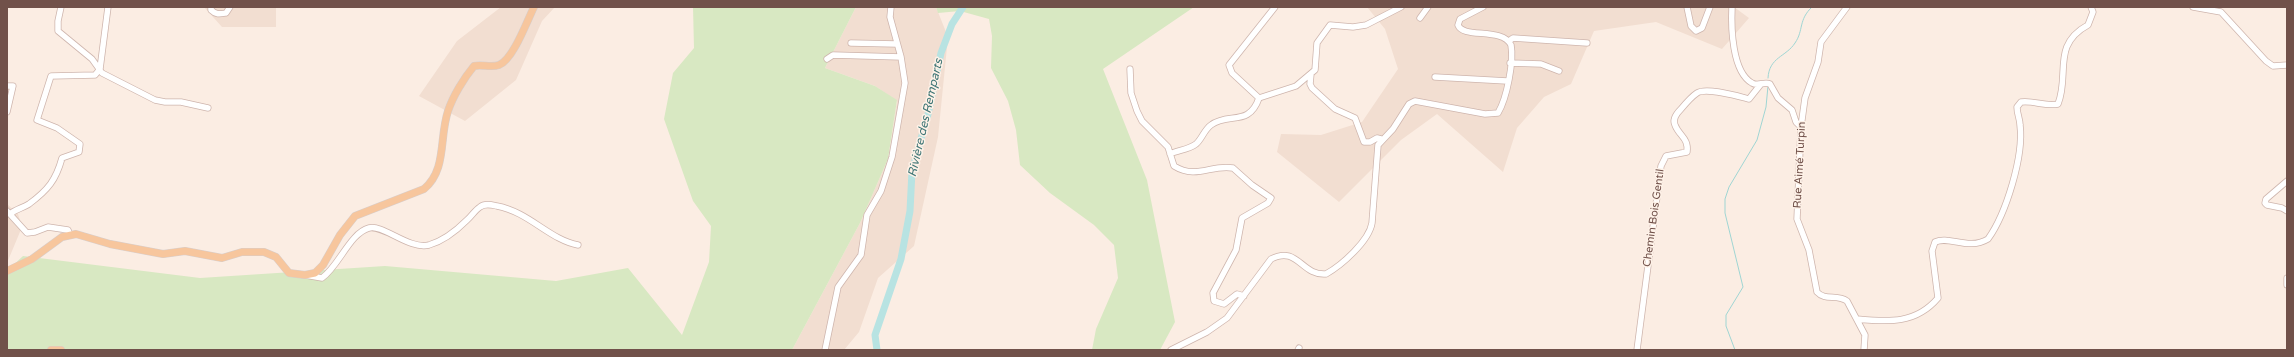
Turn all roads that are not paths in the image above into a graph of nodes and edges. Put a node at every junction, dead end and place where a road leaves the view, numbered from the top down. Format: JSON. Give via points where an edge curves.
{"nodes":[{"id":1,"x":61,"y":7,"type":"edge"},
{"id":2,"x":108,"y":7,"type":"edge"},
{"id":3,"x":211,"y":7,"type":"edge"},
{"id":4,"x":230,"y":7,"type":"edge"},
{"id":5,"x":534,"y":7,"type":"edge"},
{"id":6,"x":891,"y":7,"type":"edge"},
{"id":7,"x":1275,"y":7,"type":"edge"},
{"id":8,"x":1401,"y":7,"type":"edge"},
{"id":9,"x":1428,"y":7,"type":"edge"},
{"id":10,"x":1483,"y":7,"type":"edge"},
{"id":11,"x":1688,"y":7,"type":"edge"},
{"id":12,"x":1710,"y":7,"type":"edge"},
{"id":13,"x":1732,"y":7,"type":"edge"},
{"id":14,"x":1847,"y":7,"type":"edge"},
{"id":15,"x":2091,"y":7,"type":"edge"},
{"id":16,"x":2193,"y":7,"type":"edge"},
{"id":17,"x":1420,"y":18,"type":"dead end"},
{"id":18,"x":1509,"y":41,"type":"junction"},
{"id":19,"x":851,"y":43,"type":"dead end"},
{"id":20,"x":1587,"y":43,"type":"dead end"},
{"id":21,"x":896,"y":44,"type":"junction"},
{"id":22,"x":901,"y":57,"type":"junction"},
{"id":23,"x":827,"y":59,"type":"dead end"},
{"id":24,"x":1510,"y":63,"type":"junction"},
{"id":25,"x":2287,"y":65,"type":"edge"},
{"id":26,"x":100,"y":69,"type":"junction"},
{"id":27,"x":1130,"y":69,"type":"dead end"},
{"id":28,"x":1559,"y":72,"type":"dead end"},
{"id":29,"x":1311,"y":74,"type":"junction"},
{"id":30,"x":1435,"y":77,"type":"dead end"},
{"id":31,"x":1507,"y":81,"type":"junction"},
{"id":32,"x":1761,"y":84,"type":"junction"},
{"id":33,"x":7,"y":86,"type":"edge"},
{"id":34,"x":1259,"y":98,"type":"junction"},
{"id":35,"x":208,"y":108,"type":"dead end"},
{"id":36,"x":7,"y":112,"type":"edge"},
{"id":37,"x":1801,"y":127,"type":"junction"},
{"id":38,"x":1381,"y":139,"type":"junction"},
{"id":39,"x":1170,"y":154,"type":"junction"},
{"id":40,"x":2287,"y":181,"type":"edge"},
{"id":41,"x":2287,"y":212,"type":"edge"},
{"id":42,"x":8,"y":213,"type":"edge"},
{"id":43,"x":70,"y":235,"type":"junction"},
{"id":44,"x":578,"y":245,"type":"dead end"},
{"id":45,"x":7,"y":271,"type":"edge"},
{"id":46,"x":304,"y":275,"type":"junction"},
{"id":47,"x":2287,"y":278,"type":"edge"},
{"id":48,"x":2287,"y":285,"type":"edge"},
{"id":49,"x":1244,"y":296,"type":"junction"},
{"id":50,"x":1857,"y":319,"type":"junction"},
{"id":51,"x":51,"y":350,"type":"edge"},
{"id":52,"x":62,"y":350,"type":"edge"},
{"id":53,"x":825,"y":350,"type":"edge"},
{"id":54,"x":1171,"y":350,"type":"edge"},
{"id":55,"x":1637,"y":350,"type":"edge"},
{"id":56,"x":1864,"y":350,"type":"edge"}],
"edges":[{"from":1,"to":26,"type":"street","via":[[58,31],[92,59]]},
{"from":2,"to":26,"type":"street"},
{"from":3,"to":4,"type":"street","via":[[214,14],[219,14],[226,13]]},
{"from":5,"to":46,"type":"main road","via":[[512,52],[504,62],[497,66],[474,66],[468,73],[448,110],[439,166],[431,183],[424,189],[355,216],[340,235],[324,265],[315,273]]},
{"from":6,"to":21,"type":"street","via":[[890,17]]},
{"from":7,"to":34,"type":"street","via":[[1229,65],[1232,73]]},
{"from":8,"to":29,"type":"street","via":[[1366,25],[1330,25],[1317,43],[1317,64]]},
{"from":9,"to":17,"type":"street"},
{"from":10,"to":18,"type":"street","via":[[1460,19],[1459,28],[1501,36]]},
{"from":11,"to":12,"type":"street","via":[[1692,26],[1696,31],[1702,28]]},
{"from":13,"to":32,"type":"street","via":[[1732,39],[1738,63],[1748,80],[1754,84]]},
{"from":14,"to":37,"type":"street","name":"Rue Aimé Turpin","via":[[1821,42],[1818,62],[1805,98]]},
{"from":15,"to":50,"type":"street","via":[[2093,12],[2088,25],[2078,30],[2066,48],[2058,104],[2027,101],[2021,102],[2017,107],[2020,144],[2011,188],[2001,216],[1988,239],[1974,244],[1944,240],[1935,242],[1932,251],[1938,298],[1931,306],[1897,322]]},
{"from":16,"to":25,"type":"street","via":[[2221,12],[2266,61],[2273,66]]},
{"from":18,"to":20,"type":"street","via":[[1513,38]]},
{"from":18,"to":24,"type":"street","via":[[1512,48]]},
{"from":19,"to":21,"type":"street"},
{"from":21,"to":22,"type":"street"},
{"from":22,"to":23,"type":"street","via":[[833,55]]},
{"from":22,"to":53,"type":"street","via":[[905,83],[892,157],[881,191],[867,215],[861,255],[838,287]]},
{"from":24,"to":28,"type":"street","via":[[1541,64]]},
{"from":24,"to":31,"type":"street"},
{"from":26,"to":35,"type":"street","via":[[102,73],[155,100]]},
{"from":26,"to":42,"type":"street","via":[[95,75],[51,76],[37,120],[57,128],[80,144],[79,152],[62,158],[52,184],[28,205]]},
{"from":27,"to":39,"type":"street","via":[[1131,93],[1142,121],[1164,141]]},
{"from":29,"to":34,"type":"street","via":[[1296,86]]},
{"from":29,"to":38,"type":"street","via":[[1312,88],[1335,109],[1355,118],[1364,142]]},
{"from":30,"to":31,"type":"street"},
{"from":31,"to":38,"type":"street","via":[[1498,113],[1485,114],[1415,101],[1409,104],[1393,129]]},
{"from":32,"to":37,"type":"street","via":[[1770,84],[1778,98],[1792,110],[1796,122]]},
{"from":32,"to":55,"type":"street","name":"Chemin Bois Gentil","via":[[1749,99],[1704,90],[1697,93],[1677,113],[1675,126],[1688,145],[1687,152],[1666,156],[1661,166]]},
{"from":33,"to":36,"type":"street","via":[[13,86]]},
{"from":34,"to":39,"type":"street","via":[[1250,113],[1237,119],[1215,123],[1194,146]]},
{"from":37,"to":50,"type":"street","name":"Rue Aimé Turpin","via":[[1797,219],[1809,250],[1816,290],[1821,296],[1838,297],[1847,301]]},
{"from":38,"to":49,"type":"street","via":[[1378,145],[1371,231],[1365,241],[1326,274],[1312,272],[1295,257],[1278,255],[1271,260]]},
{"from":39,"to":49,"type":"street","via":[[1172,164],[1187,172],[1233,168],[1271,198],[1268,203],[1242,218],[1236,250],[1213,293],[1214,301],[1224,304],[1237,294]]},
{"from":40,"to":41,"type":"street","via":[[2266,199],[2265,203]]},
{"from":42,"to":43,"type":"street","via":[[27,232],[55,228],[68,230]]},
{"from":43,"to":45,"type":"main road","via":[[62,237],[24,264]]},
{"from":43,"to":46,"type":"main road","via":[[87,236],[110,244],[163,254],[185,251],[222,258],[242,252],[264,252],[276,257],[289,273]]},
{"from":44,"to":46,"type":"street","via":[[557,237],[530,218],[487,204],[480,206],[466,221],[429,245],[406,242],[376,228],[370,228],[353,240],[329,273],[322,278]]},
{"from":47,"to":48,"type":"street"},
{"from":49,"to":54,"type":"street","via":[[1235,310],[1218,325]]},
{"from":50,"to":56,"type":"street","name":"Rue Aimé Turpin","via":[[1865,335]]},
{"from":51,"to":52,"type":"main road"}]}
